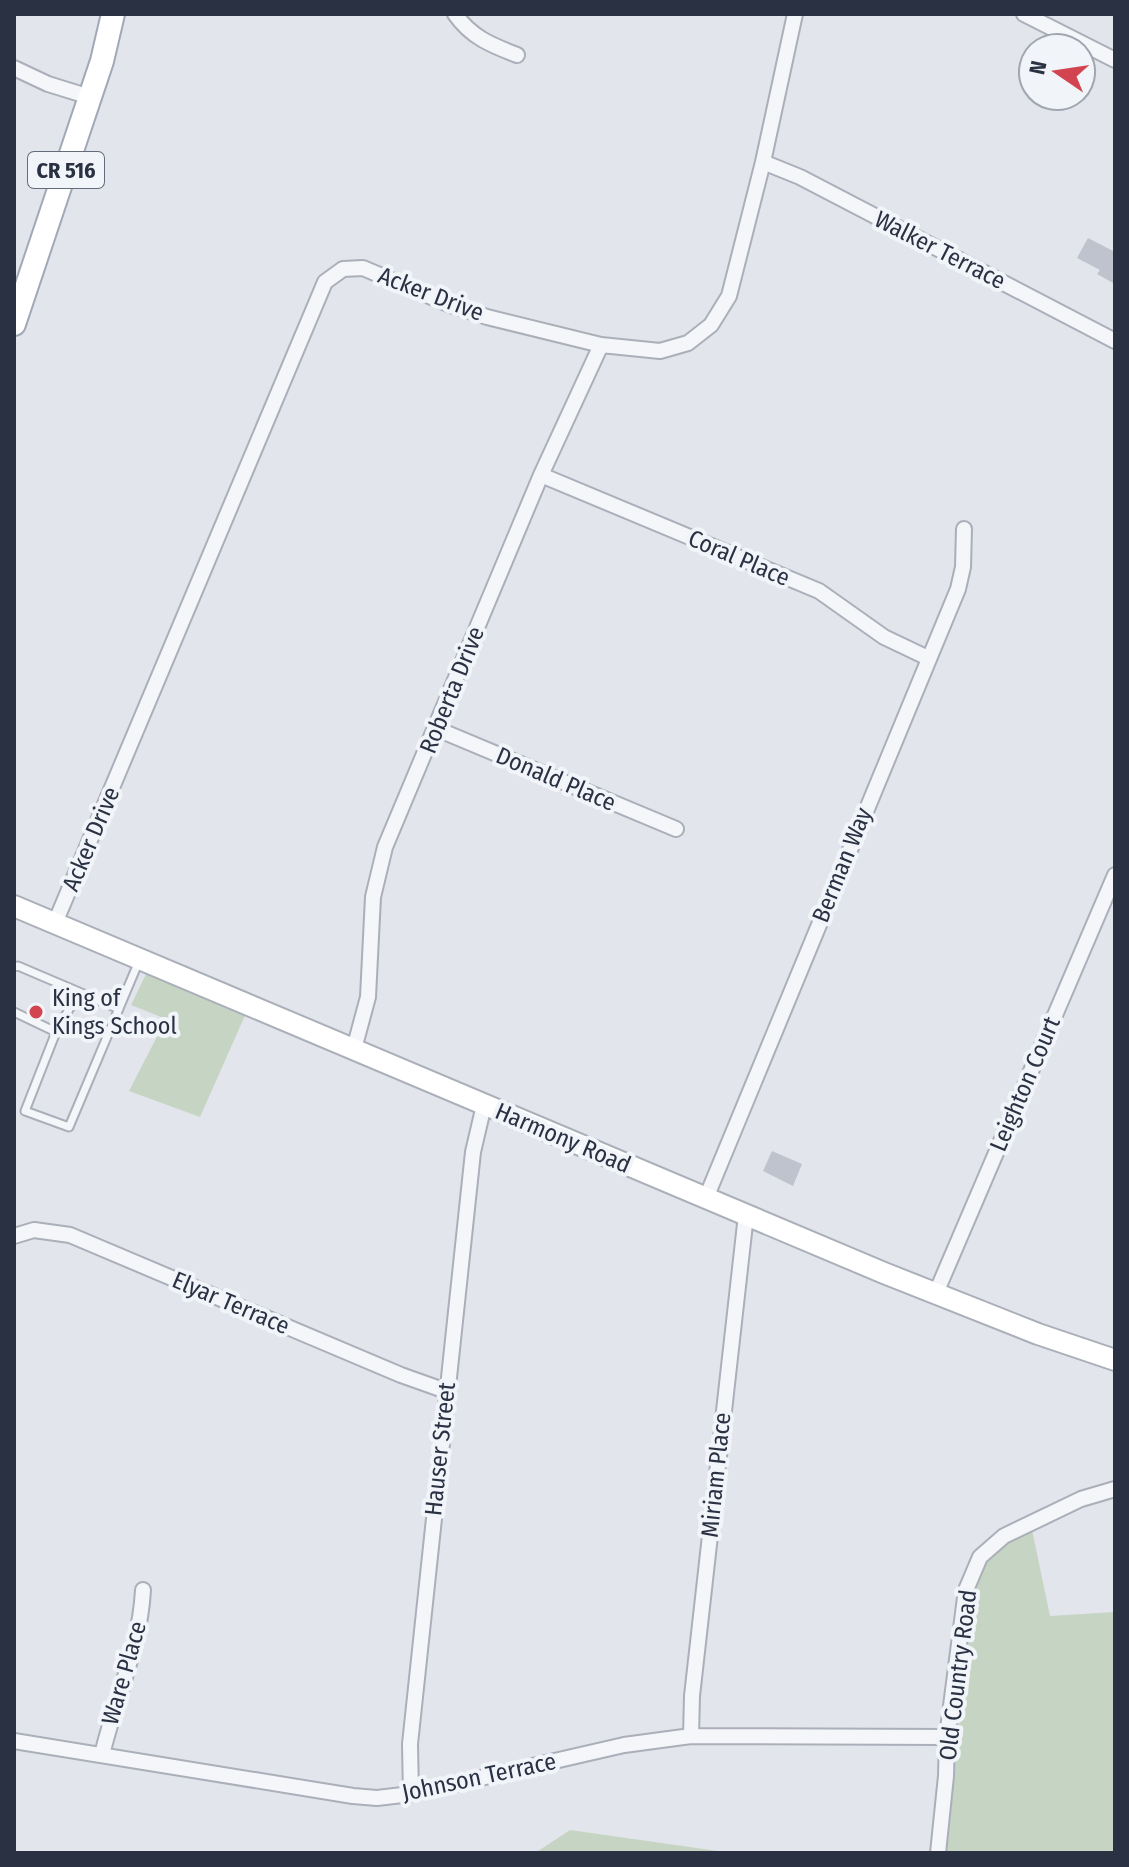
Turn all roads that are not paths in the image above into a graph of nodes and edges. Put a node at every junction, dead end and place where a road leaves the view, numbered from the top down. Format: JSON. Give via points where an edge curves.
{"nodes":[{"id":1,"x":113,"y":14,"type":"edge"},
{"id":2,"x":455,"y":14,"type":"edge"},
{"id":3,"x":795,"y":14,"type":"edge"},
{"id":4,"x":1024,"y":14,"type":"edge"},
{"id":5,"x":517,"y":55,"type":"dead end"},
{"id":6,"x":1115,"y":60,"type":"edge"},
{"id":7,"x":14,"y":68,"type":"edge"},
{"id":8,"x":90,"y":97,"type":"junction"},
{"id":9,"x":763,"y":162,"type":"junction"},
{"id":10,"x":14,"y":324,"type":"edge"},
{"id":11,"x":1115,"y":341,"type":"edge"},
{"id":12,"x":601,"y":345,"type":"junction"},
{"id":13,"x":541,"y":475,"type":"junction"},
{"id":14,"x":964,"y":529,"type":"dead end"},
{"id":15,"x":928,"y":658,"type":"junction"},
{"id":16,"x":437,"y":729,"type":"junction"},
{"id":17,"x":676,"y":829,"type":"dead end"},
{"id":18,"x":1115,"y":875,"type":"edge"},
{"id":19,"x":15,"y":908,"type":"edge"},
{"id":20,"x":55,"y":923,"type":"junction"},
{"id":21,"x":140,"y":958,"type":"junction"},
{"id":22,"x":14,"y":967,"type":"edge"},
{"id":23,"x":79,"y":992,"type":"junction"},
{"id":24,"x":119,"y":1009,"type":"junction"},
{"id":25,"x":14,"y":1012,"type":"edge"},
{"id":26,"x":56,"y":1032,"type":"junction"},
{"id":27,"x":354,"y":1049,"type":"junction"},
{"id":28,"x":484,"y":1105,"type":"junction"},
{"id":29,"x":706,"y":1198,"type":"junction"},
{"id":30,"x":746,"y":1215,"type":"junction"},
{"id":31,"x":14,"y":1236,"type":"edge"},
{"id":32,"x":936,"y":1293,"type":"junction"},
{"id":33,"x":1115,"y":1360,"type":"edge"},
{"id":34,"x":446,"y":1391,"type":"junction"},
{"id":35,"x":1115,"y":1489,"type":"edge"},
{"id":36,"x":143,"y":1590,"type":"dead end"},
{"id":37,"x":691,"y":1736,"type":"junction"},
{"id":38,"x":947,"y":1737,"type":"junction"},
{"id":39,"x":14,"y":1741,"type":"edge"},
{"id":40,"x":102,"y":1755,"type":"junction"},
{"id":41,"x":411,"y":1794,"type":"junction"},
{"id":42,"x":938,"y":1853,"type":"edge"}],
"edges":[{"from":1,"to":8,"type":"main road","number":"CR 516"},
{"from":2,"to":5,"type":"street","via":[[479,40]]},
{"from":3,"to":9,"type":"street","name":"Acker Drive"},
{"from":4,"to":6,"type":"street"},
{"from":7,"to":8,"type":"street"},
{"from":8,"to":10,"type":"main road","number":"CR 516"},
{"from":9,"to":11,"type":"street","name":"Walker Terrace"},
{"from":9,"to":12,"type":"street","name":"Acker Drive","via":[[729,296],[711,325],[688,343],[660,351]]},
{"from":12,"to":13,"type":"street","name":"Roberta Drive"},
{"from":12,"to":20,"type":"street","name":"Acker Drive","via":[[487,317],[363,268],[343,269],[325,282]]},
{"from":13,"to":15,"type":"street","name":"Coral Place","via":[[819,591],[884,637]]},
{"from":13,"to":16,"type":"street","name":"Roberta Drive"},
{"from":14,"to":15,"type":"street","name":"Berman Way","via":[[961,579]]},
{"from":15,"to":29,"type":"street","name":"Berman Way"},
{"from":16,"to":17,"type":"street","name":"Donald Place"},
{"from":16,"to":27,"type":"street","name":"Roberta Drive","via":[[379,865],[368,997]]},
{"from":18,"to":32,"type":"street","name":"Leighton Court"},
{"from":19,"to":20,"type":"street","name":"Harmony Road"},
{"from":20,"to":21,"type":"street","name":"Harmony Road"},
{"from":21,"to":24,"type":"lane"},
{"from":21,"to":27,"type":"street","name":"Harmony Road"},
{"from":22,"to":23,"type":"lane"},
{"from":23,"to":24,"type":"lane"},
{"from":23,"to":26,"type":"lane"},
{"from":24,"to":26,"type":"lane","via":[[69,1127],[25,1111]]},
{"from":25,"to":26,"type":"lane"},
{"from":27,"to":28,"type":"street","name":"Harmony Road"},
{"from":28,"to":29,"type":"street","name":"Harmony Road"},
{"from":28,"to":34,"type":"street","name":"Hauser Street","via":[[473,1152]]},
{"from":29,"to":30,"type":"street","name":"Harmony Road"},
{"from":30,"to":32,"type":"street","name":"Harmony Road"},
{"from":30,"to":37,"type":"street","name":"Miriam Place"},
{"from":31,"to":34,"type":"street","name":"Elyar Terrace","via":[[34,1230],[70,1235]]},
{"from":32,"to":33,"type":"street","name":"Harmony Road"},
{"from":34,"to":41,"type":"street","name":"Hauser Street","via":[[410,1744]]},
{"from":35,"to":38,"type":"street","name":"Old Country Road","via":[[1081,1499],[1004,1536],[980,1557],[966,1590]]},
{"from":36,"to":40,"type":"street","name":"Ware Place","via":[[136,1645]]},
{"from":37,"to":38,"type":"street","name":"Johnson Terrace"},
{"from":37,"to":41,"type":"street","name":"Johnson Terrace","via":[[624,1745]]},
{"from":38,"to":42,"type":"street","name":"Old Country Road"},
{"from":39,"to":40,"type":"street","name":"Johnson Terrace"},
{"from":40,"to":41,"type":"street","name":"Johnson Terrace","via":[[353,1796]]}]}
